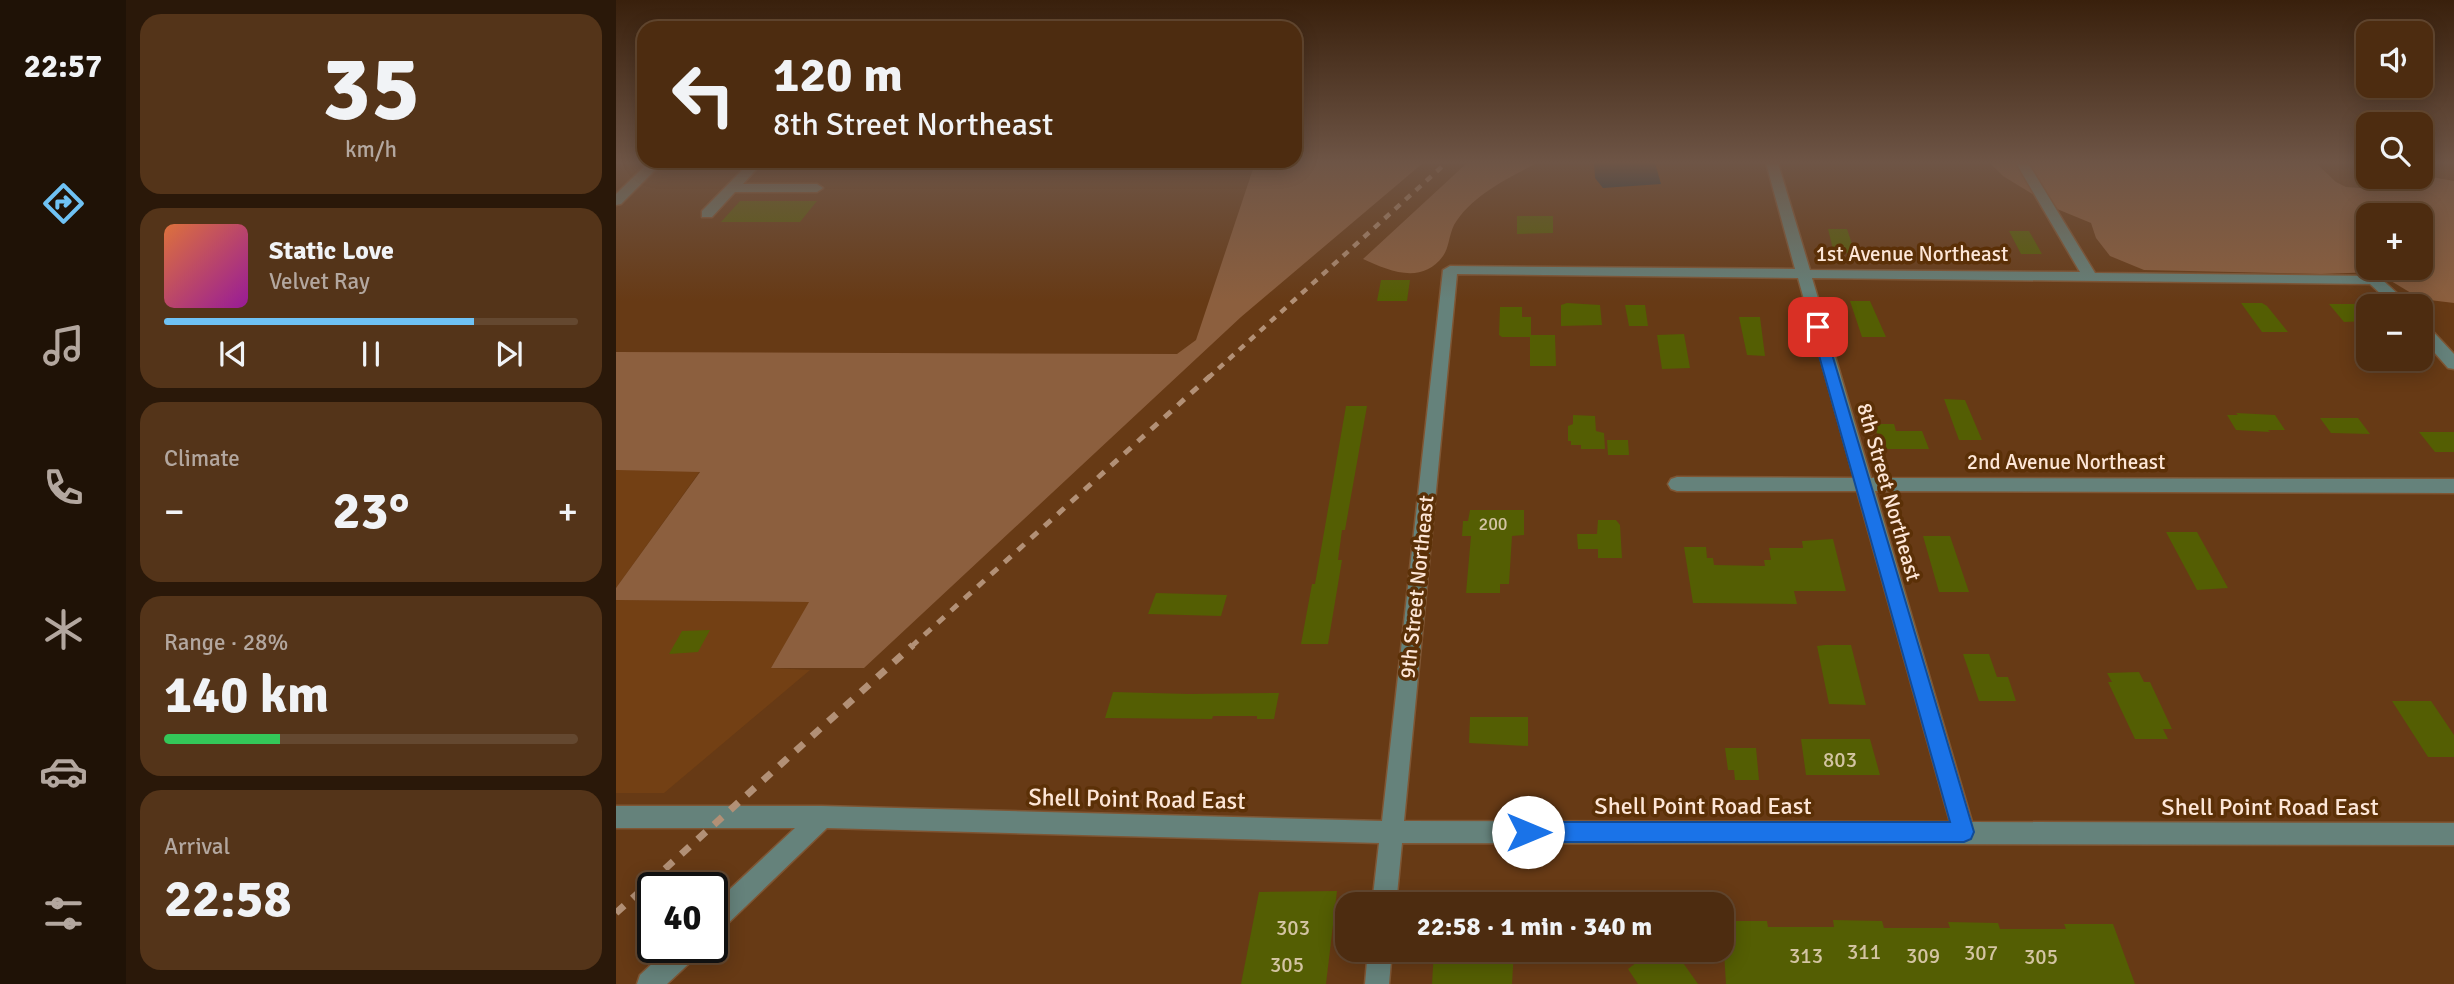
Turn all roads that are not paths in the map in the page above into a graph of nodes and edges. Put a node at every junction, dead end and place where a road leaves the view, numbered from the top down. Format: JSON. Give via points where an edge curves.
{"nodes":[{"id":1,"x":712,"y":209,"type":"edge"},
{"id":2,"x":1784,"y":209,"type":"edge"},
{"id":3,"x":2050,"y":209,"type":"edge"},
{"id":4,"x":707,"y":214,"type":"dead end"},
{"id":5,"x":1450,"y":270,"type":"joint"},
{"id":6,"x":1802,"y":275,"type":"junction"},
{"id":7,"x":2090,"y":275,"type":"junction"},
{"id":8,"x":2390,"y":294,"type":"edge"},
{"id":9,"x":2433,"y":341,"type":"edge"},
{"id":10,"x":2454,"y":365,"type":"edge"},
{"id":11,"x":1678,"y":484,"type":"dead end"},
{"id":12,"x":1863,"y":484,"type":"junction"},
{"id":13,"x":2454,"y":486,"type":"edge"},
{"id":14,"x":616,"y":817,"type":"edge"},
{"id":15,"x":822,"y":817,"type":"junction"},
{"id":16,"x":1391,"y":832,"type":"junction"},
{"id":17,"x":1964,"y":832,"type":"junction"},
{"id":18,"x":2454,"y":834,"type":"edge"},
{"id":19,"x":1385,"y":892,"type":"edge"},
{"id":20,"x":728,"y":908,"type":"edge"},
{"id":21,"x":1379,"y":962,"type":"edge"},
{"id":22,"x":671,"y":963,"type":"edge"},
{"id":23,"x":649,"y":984,"type":"edge"},
{"id":24,"x":1377,"y":984,"type":"edge"}],
"edges":[{"from":1,"to":4,"type":"street"},
{"from":2,"to":6,"type":"street","name":"8th Street Northeast"},
{"from":3,"to":7,"type":"street"},
{"from":5,"to":6,"type":"street","name":"1st Avenue Northeast"},
{"from":5,"to":16,"type":"street","name":"9th Street Northeast"},
{"from":6,"to":7,"type":"street","name":"1st Avenue Northeast"},
{"from":6,"to":12,"type":"street","name":"8th Street Northeast"},
{"from":7,"to":8,"type":"street","name":"1st Avenue Northeast","via":[[2374,280]]},
{"from":9,"to":10,"type":"street"},
{"from":11,"to":12,"type":"street","name":"2nd Avenue Northeast"},
{"from":12,"to":13,"type":"street","name":"2nd Avenue Northeast"},
{"from":12,"to":17,"type":"street","name":"8th Street Northeast"},
{"from":14,"to":15,"type":"street","name":"Shell Point Road East"},
{"from":15,"to":16,"type":"street","name":"Shell Point Road East"},
{"from":15,"to":20,"type":"street"},
{"from":16,"to":17,"type":"street","name":"Shell Point Road East"},
{"from":16,"to":19,"type":"street","name":"9th Street Northeast"},
{"from":17,"to":18,"type":"street","name":"Shell Point Road East"},
{"from":21,"to":24,"type":"street"},
{"from":22,"to":23,"type":"street"}]}
